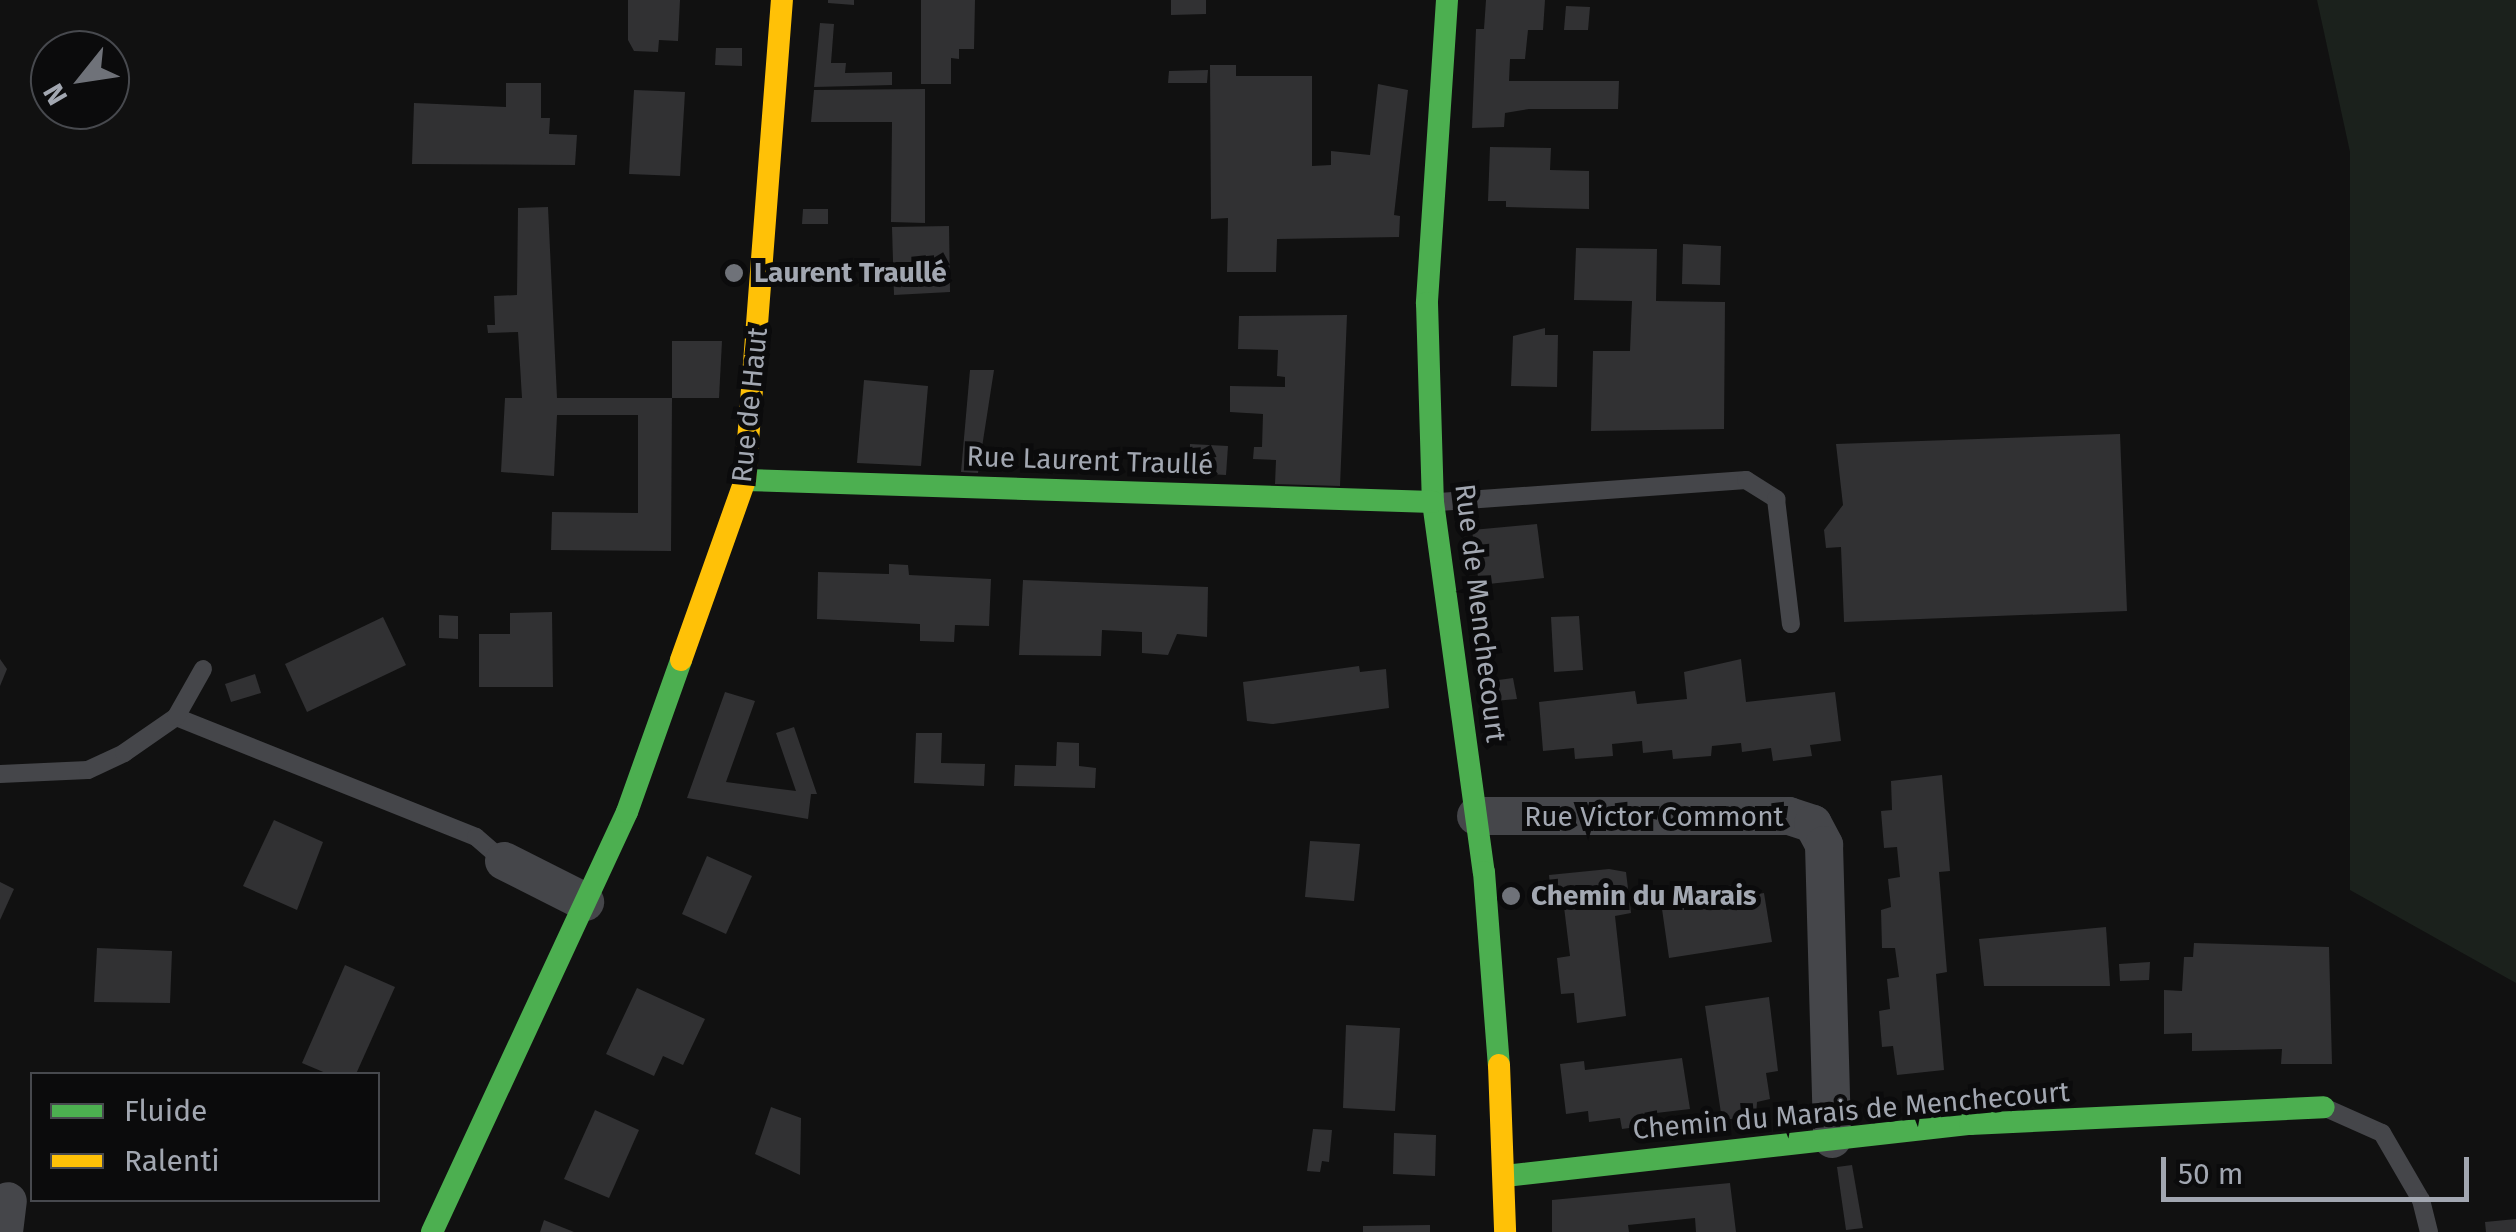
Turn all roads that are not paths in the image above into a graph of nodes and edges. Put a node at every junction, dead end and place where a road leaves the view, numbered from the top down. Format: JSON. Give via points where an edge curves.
{"nodes":[{"id":1,"x":782,"y":0,"type":"edge"},
{"id":2,"x":1447,"y":0,"type":"edge"},
{"id":3,"x":745,"y":480,"type":"junction"},
{"id":4,"x":1432,"y":502,"type":"junction"},
{"id":5,"x":1791,"y":624,"type":"dead end"},
{"id":6,"x":203,"y":670,"type":"dead end"},
{"id":7,"x":176,"y":717,"type":"junction"},
{"id":8,"x":0,"y":774,"type":"edge"},
{"id":9,"x":1476,"y":816,"type":"junction"},
{"id":10,"x":504,"y":861,"type":"joint"},
{"id":11,"x":585,"y":902,"type":"junction"},
{"id":12,"x":2324,"y":1107,"type":"joint"},
{"id":13,"x":1832,"y":1140,"type":"junction"},
{"id":14,"x":1505,"y":1176,"type":"junction"},
{"id":15,"x":432,"y":1232,"type":"edge"},
{"id":16,"x":1505,"y":1232,"type":"edge"},
{"id":17,"x":2429,"y":1232,"type":"edge"}],
"edges":[{"from":1,"to":3,"type":"street","name":"Rue de Haut"},
{"from":2,"to":4,"type":"street","name":"Rue de Menchecourt","via":[[1427,303]]},
{"from":3,"to":4,"type":"street","name":"Rue Laurent Traullé"},
{"from":3,"to":11,"type":"street","name":"Rue de Haut","via":[[626,812]]},
{"from":4,"to":5,"type":"lane","via":[[1746,480],[1776,499]]},
{"from":4,"to":9,"type":"street","name":"Rue de Menchecourt"},
{"from":6,"to":7,"type":"lane"},
{"from":7,"to":8,"type":"lane","via":[[88,770]]},
{"from":7,"to":10,"type":"lane","via":[[476,837]]},
{"from":9,"to":13,"type":"street","name":"Rue Victor Commont","via":[[1790,816],[1813,824],[1824,845]]},
{"from":9,"to":14,"type":"street","name":"Rue de Menchecourt"},
{"from":10,"to":11,"type":"street"},
{"from":11,"to":15,"type":"street","name":"Rue de Haut"},
{"from":12,"to":13,"type":"street","name":"Chemin du Marais de Menchecourt","via":[[1970,1124]]},
{"from":12,"to":17,"type":"lane","via":[[2382,1133],[2421,1200]]},
{"from":13,"to":14,"type":"street","name":"Chemin du Marais de Menchecourt"},
{"from":14,"to":16,"type":"street","name":"Rue de Menchecourt"}]}
